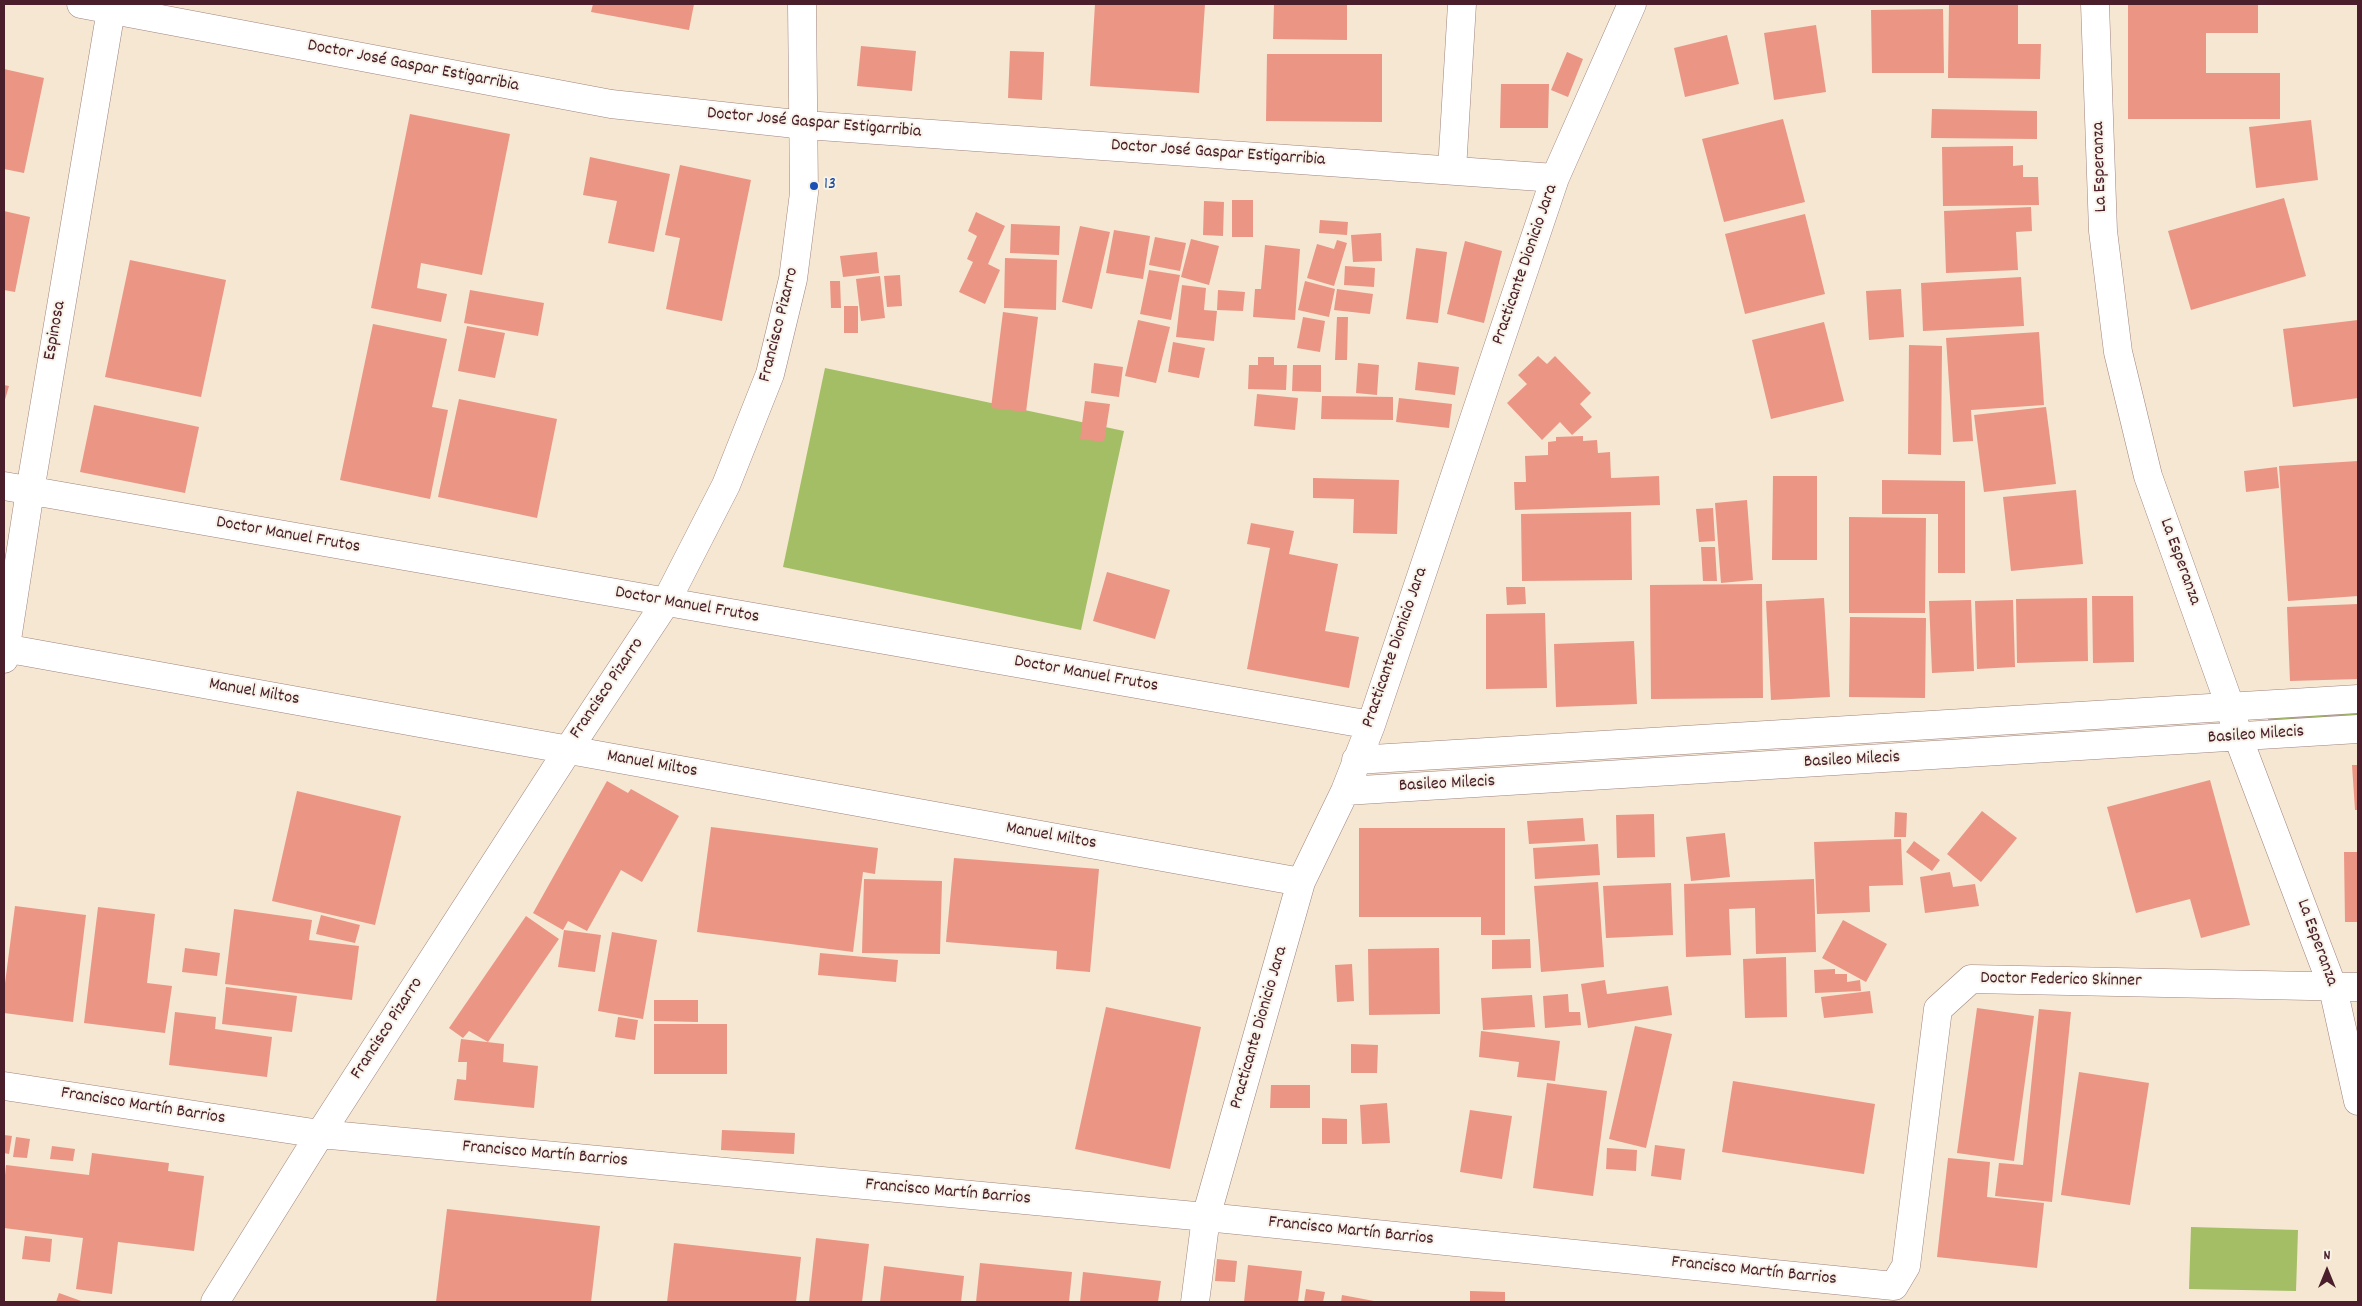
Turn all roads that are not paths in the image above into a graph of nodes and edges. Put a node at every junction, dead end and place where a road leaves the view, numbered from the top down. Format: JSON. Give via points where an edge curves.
{"nodes":[{"id":1,"x":81,"y":4,"type":"edge"},
{"id":2,"x":802,"y":4,"type":"edge"},
{"id":3,"x":1462,"y":4,"type":"edge"},
{"id":4,"x":1632,"y":4,"type":"edge"},
{"id":5,"x":2095,"y":4,"type":"edge"},
{"id":6,"x":111,"y":6,"type":"edge"},
{"id":7,"x":805,"y":125,"type":"junction"},
{"id":8,"x":1452,"y":170,"type":"junction"},
{"id":9,"x":1555,"y":178,"type":"junction"},
{"id":10,"x":17,"y":488,"type":"edge"},
{"id":11,"x":666,"y":602,"type":"junction"},
{"id":12,"x":4,"y":652,"type":"edge"},
{"id":13,"x":2358,"y":700,"type":"edge"},
{"id":14,"x":2230,"y":706,"type":"junction"},
{"id":15,"x":1371,"y":725,"type":"junction"},
{"id":16,"x":2358,"y":729,"type":"edge"},
{"id":17,"x":2238,"y":738,"type":"junction"},
{"id":18,"x":568,"y":750,"type":"junction"},
{"id":19,"x":1356,"y":760,"type":"junction"},
{"id":20,"x":1345,"y":791,"type":"junction"},
{"id":21,"x":1301,"y":882,"type":"junction"},
{"id":22,"x":2346,"y":987,"type":"edge"},
{"id":23,"x":4,"y":1086,"type":"edge"},
{"id":24,"x":2358,"y":1101,"type":"edge"},
{"id":25,"x":320,"y":1134,"type":"junction"},
{"id":26,"x":1206,"y":1217,"type":"junction"},
{"id":27,"x":1899,"y":1294,"type":"edge"},
{"id":28,"x":215,"y":1302,"type":"edge"},
{"id":29,"x":1195,"y":1302,"type":"edge"}],
"edges":[{"from":1,"to":6,"type":"street","name":"Doctor José Gaspar Estigarribia"},
{"from":2,"to":7,"type":"street","name":"Francisco Pizarro"},
{"from":3,"to":8,"type":"street"},
{"from":4,"to":9,"type":"street","name":"Practicante Dionicio Jara"},
{"from":5,"to":14,"type":"street","name":"La Esperanza","via":[[2103,232],[2118,352],[2148,476]]},
{"from":6,"to":7,"type":"street","name":"Doctor José Gaspar Estigarribia","via":[[611,104]]},
{"from":6,"to":10,"type":"street","name":"Espinosa"},
{"from":7,"to":8,"type":"street","name":"Doctor José Gaspar Estigarribia"},
{"from":7,"to":11,"type":"street","name":"Francisco Pizarro","via":[[804,193],[793,279],[770,374],[726,486]]},
{"from":8,"to":9,"type":"street","name":"Doctor José Gaspar Estigarribia"},
{"from":9,"to":15,"type":"street","name":"Practicante Dionicio Jara"},
{"from":10,"to":11,"type":"street","name":"Doctor Manuel Frutos"},
{"from":10,"to":12,"type":"street","name":"Espinosa"},
{"from":11,"to":15,"type":"street","name":"Doctor Manuel Frutos"},
{"from":11,"to":18,"type":"street","name":"Francisco Pizarro"},
{"from":12,"to":18,"type":"street","name":"Manuel Miltos"},
{"from":13,"to":14,"type":"street"},
{"from":14,"to":17,"type":"street","name":"La Esperanza"},
{"from":14,"to":19,"type":"street"},
{"from":15,"to":19,"type":"street","name":"Practicante Dionicio Jara"},
{"from":16,"to":17,"type":"street","name":"Basileo Milecis"},
{"from":17,"to":20,"type":"street","name":"Basileo Milecis"},
{"from":17,"to":22,"type":"street","name":"La Esperanza"},
{"from":18,"to":21,"type":"street","name":"Manuel Miltos"},
{"from":18,"to":25,"type":"street","name":"Francisco Pizarro"},
{"from":19,"to":20,"type":"street","name":"Practicante Dionicio Jara"},
{"from":20,"to":21,"type":"street","name":"Practicante Dionicio Jara"},
{"from":21,"to":26,"type":"street","name":"Practicante Dionicio Jara"},
{"from":22,"to":24,"type":"street","name":"La Esperanza"},
{"from":22,"to":27,"type":"street","name":"Doctor Federico Skinner","via":[[1971,979],[1938,1008],[1906,1266]]},
{"from":23,"to":25,"type":"street","name":"Francisco Martín Barrios"},
{"from":25,"to":26,"type":"street","name":"Francisco Martín Barrios"},
{"from":25,"to":28,"type":"street","name":"Francisco Pizarro"},
{"from":26,"to":27,"type":"street","name":"Francisco Martín Barrios"},
{"from":26,"to":29,"type":"street","name":"Practicante Dionicio Jara"}]}
